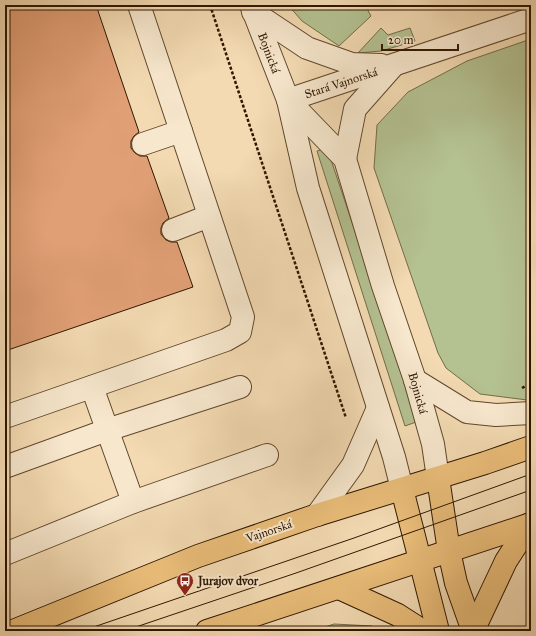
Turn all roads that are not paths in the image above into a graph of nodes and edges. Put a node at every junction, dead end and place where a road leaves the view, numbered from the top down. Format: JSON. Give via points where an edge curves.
{"nodes":[{"id":1,"x":139,"y":5,"type":"edge"},
{"id":2,"x":252,"y":9,"type":"edge"},
{"id":3,"x":531,"y":19,"type":"edge"},
{"id":4,"x":394,"y":65,"type":"junction"},
{"id":5,"x":288,"y":100,"type":"junction"},
{"id":6,"x":181,"y":130,"type":"junction"},
{"id":7,"x":143,"y":144,"type":"dead end"},
{"id":8,"x":345,"y":159,"type":"junction"},
{"id":9,"x":209,"y":216,"type":"junction"},
{"id":10,"x":173,"y":230,"type":"dead end"},
{"id":11,"x":415,"y":380,"type":"junction"},
{"id":12,"x":92,"y":387,"type":"junction"},
{"id":13,"x":240,"y":387,"type":"dead end"},
{"id":14,"x":378,"y":408,"type":"junction"},
{"id":15,"x":531,"y":413,"type":"edge"},
{"id":16,"x":5,"y":417,"type":"edge"},
{"id":17,"x":107,"y":430,"type":"junction"},
{"id":18,"x":531,"y":447,"type":"edge"},
{"id":19,"x":267,"y":455,"type":"dead end"},
{"id":20,"x":5,"y":467,"type":"edge"},
{"id":21,"x":438,"y":478,"type":"junction"},
{"id":22,"x":402,"y":489,"type":"junction"},
{"id":23,"x":133,"y":502,"type":"junction"},
{"id":24,"x":317,"y":515,"type":"junction"},
{"id":25,"x":531,"y":524,"type":"edge"},
{"id":26,"x":449,"y":551,"type":"junction"},
{"id":27,"x":5,"y":554,"type":"edge"},
{"id":28,"x":419,"y":561,"type":"junction"},
{"id":29,"x":339,"y":588,"type":"junction"},
{"id":30,"x":13,"y":631,"type":"edge"},
{"id":31,"x":207,"y":631,"type":"edge"},
{"id":32,"x":422,"y":631,"type":"edge"},
{"id":33,"x":438,"y":631,"type":"edge"},
{"id":34,"x":473,"y":631,"type":"edge"}],
"edges":[{"from":1,"to":6,"type":"street"},
{"from":2,"to":4,"type":"street","name":"Stará Vajnorská","via":[[307,48],[352,64]]},
{"from":2,"to":5,"type":"street","name":"Bojnická"},
{"from":3,"to":4,"type":"street","name":"Stará Vajnorská"},
{"from":4,"to":5,"type":"street","name":"Stará Vajnorská"},
{"from":4,"to":8,"type":"street","name":"Bojnická","via":[[355,109]]},
{"from":5,"to":8,"type":"street","name":"Bojnická"},
{"from":5,"to":14,"type":"street","name":"Bojnická","via":[[308,188]]},
{"from":6,"to":7,"type":"street"},
{"from":6,"to":9,"type":"street"},
{"from":8,"to":11,"type":"street","name":"Bojnická","via":[[383,286]]},
{"from":9,"to":10,"type":"street"},
{"from":9,"to":12,"type":"street","via":[[243,317],[240,332],[226,340]]},
{"from":11,"to":15,"type":"street","via":[[467,412],[496,415]]},
{"from":11,"to":21,"type":"street","name":"Bojnická","via":[[433,444]]},
{"from":12,"to":16,"type":"street"},
{"from":12,"to":17,"type":"street"},
{"from":13,"to":17,"type":"street"},
{"from":14,"to":22,"type":"street","name":"Bojnická"},
{"from":14,"to":24,"type":"street","via":[[353,465]]},
{"from":17,"to":20,"type":"street"},
{"from":17,"to":23,"type":"street"},
{"from":18,"to":21,"type":"main road","name":"Vajnorská"},
{"from":19,"to":23,"type":"street"},
{"from":21,"to":22,"type":"main road","name":"Vajnorská"},
{"from":21,"to":26,"type":"main road","name":"Bojnická"},
{"from":22,"to":24,"type":"main road","name":"Vajnorská"},
{"from":22,"to":28,"type":"main road","name":"Bojnická"},
{"from":23,"to":27,"type":"street"},
{"from":24,"to":30,"type":"main road","name":"Vajnorská","via":[[198,556]]},
{"from":25,"to":26,"type":"main road"},
{"from":25,"to":34,"type":"main road","via":[[506,561]]},
{"from":26,"to":28,"type":"main road"},
{"from":26,"to":34,"type":"main road","name":"Bojnická","via":[[456,583]]},
{"from":28,"to":29,"type":"main road"},
{"from":28,"to":33,"type":"main road","name":"Bojnická"},
{"from":29,"to":31,"type":"main road"},
{"from":29,"to":32,"type":"main road","via":[[398,615]]}]}
